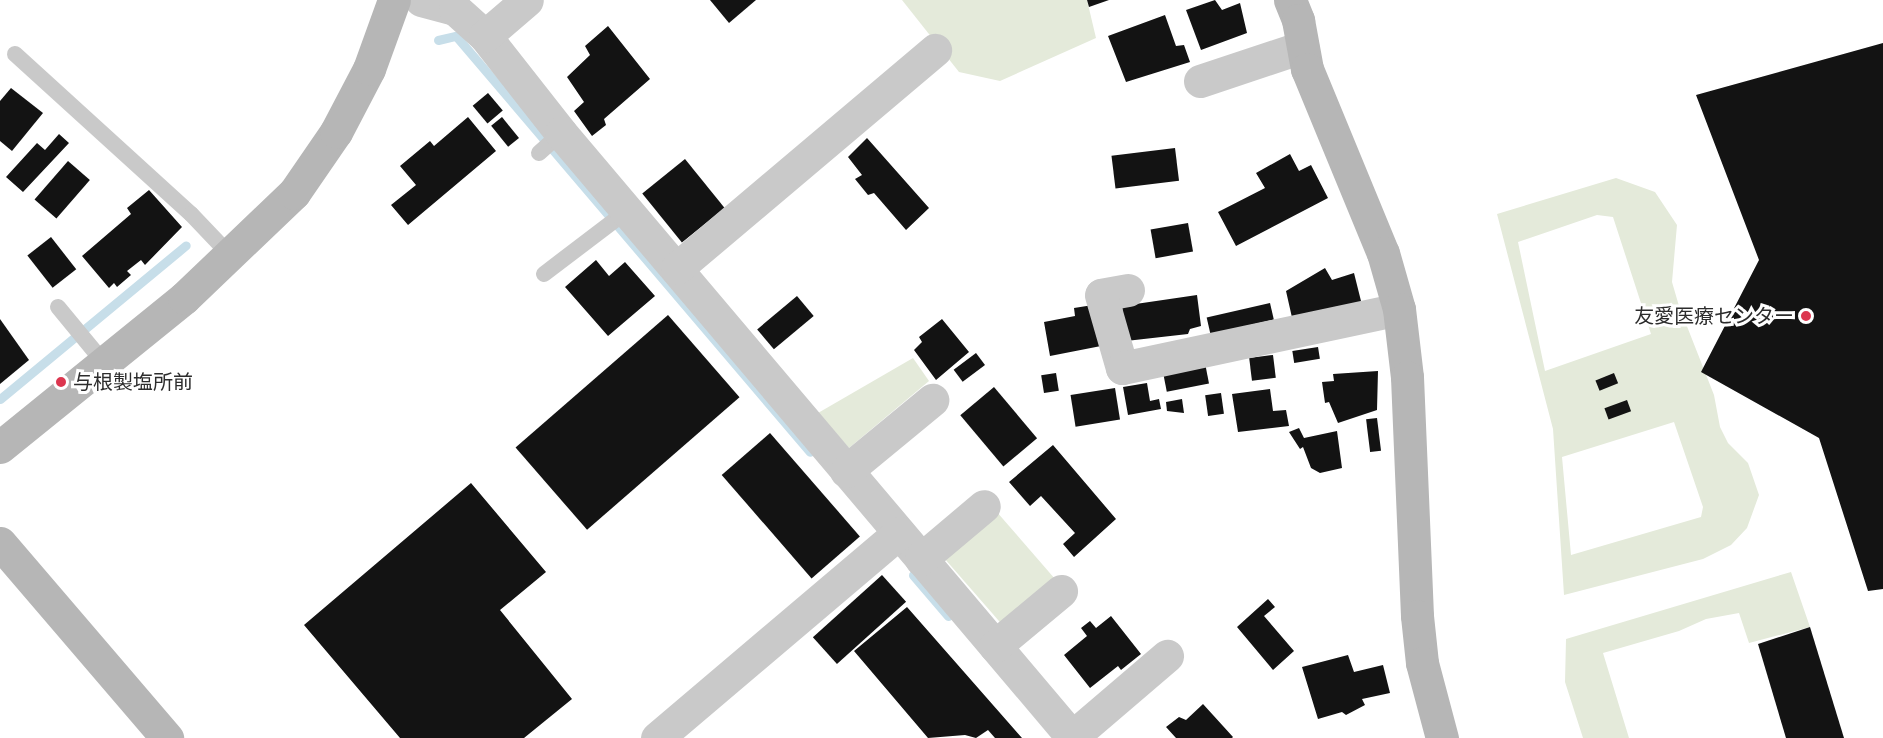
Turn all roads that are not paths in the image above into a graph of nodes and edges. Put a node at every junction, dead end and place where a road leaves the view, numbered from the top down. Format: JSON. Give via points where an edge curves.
{"nodes":[{"id":1,"x":394,"y":0,"type":"edge"},
{"id":2,"x":421,"y":0,"type":"edge"},
{"id":3,"x":527,"y":0,"type":"edge"},
{"id":4,"x":1290,"y":0,"type":"edge"},
{"id":5,"x":485,"y":36,"type":"junction"},
{"id":6,"x":1302,"y":47,"type":"junction"},
{"id":7,"x":935,"y":50,"type":"dead end"},
{"id":8,"x":15,"y":54,"type":"dead end"},
{"id":9,"x":1200,"y":81,"type":"dead end"},
{"id":10,"x":616,"y":218,"type":"junction"},
{"id":11,"x":231,"y":256,"type":"junction"},
{"id":12,"x":677,"y":268,"type":"junction"},
{"id":13,"x":544,"y":274,"type":"dead end"},
{"id":14,"x":1128,"y":290,"type":"dead end"},
{"id":15,"x":58,"y":307,"type":"dead end"},
{"id":16,"x":1399,"y":309,"type":"junction"},
{"id":17,"x":98,"y":356,"type":"junction"},
{"id":18,"x":932,"y":400,"type":"dead end"},
{"id":19,"x":0,"y":447,"type":"edge"},
{"id":20,"x":846,"y":471,"type":"junction"},
{"id":21,"x":984,"y":506,"type":"dead end"},
{"id":22,"x":899,"y":533,"type":"junction"},
{"id":23,"x":0,"y":543,"type":"edge"},
{"id":24,"x":921,"y":560,"type":"junction"},
{"id":25,"x":1061,"y":591,"type":"dead end"},
{"id":26,"x":995,"y":646,"type":"junction"},
{"id":27,"x":1167,"y":656,"type":"dead end"},
{"id":28,"x":1073,"y":737,"type":"edge"},
{"id":29,"x":167,"y":738,"type":"edge"},
{"id":30,"x":657,"y":738,"type":"edge"},
{"id":31,"x":1442,"y":738,"type":"edge"}],
"edges":[{"from":1,"to":11,"type":"street","via":[[369,69],[336,132],[294,193]]},
{"from":2,"to":5,"type":"street","via":[[455,9]]},
{"from":3,"to":5,"type":"street"},
{"from":4,"to":6,"type":"street"},
{"from":5,"to":10,"type":"street","via":[[550,143]]},
{"from":6,"to":9,"type":"street"},
{"from":6,"to":16,"type":"street","via":[[1307,69],[1383,254]]},
{"from":7,"to":12,"type":"street"},
{"from":8,"to":11,"type":"lane","via":[[191,214]]},
{"from":10,"to":12,"type":"street"},
{"from":10,"to":13,"type":"lane"},
{"from":11,"to":17,"type":"street"},
{"from":12,"to":20,"type":"street"},
{"from":14,"to":16,"type":"street","via":[[1101,295],[1122,368]]},
{"from":15,"to":17,"type":"lane"},
{"from":16,"to":31,"type":"street","via":[[1407,377],[1417,616],[1422,663]]},
{"from":17,"to":19,"type":"street"},
{"from":18,"to":20,"type":"street"},
{"from":20,"to":22,"type":"street"},
{"from":21,"to":24,"type":"street"},
{"from":22,"to":24,"type":"street"},
{"from":22,"to":30,"type":"street"},
{"from":23,"to":29,"type":"street"},
{"from":24,"to":26,"type":"street"},
{"from":25,"to":26,"type":"street"},
{"from":26,"to":28,"type":"street"},
{"from":27,"to":28,"type":"street"}]}
